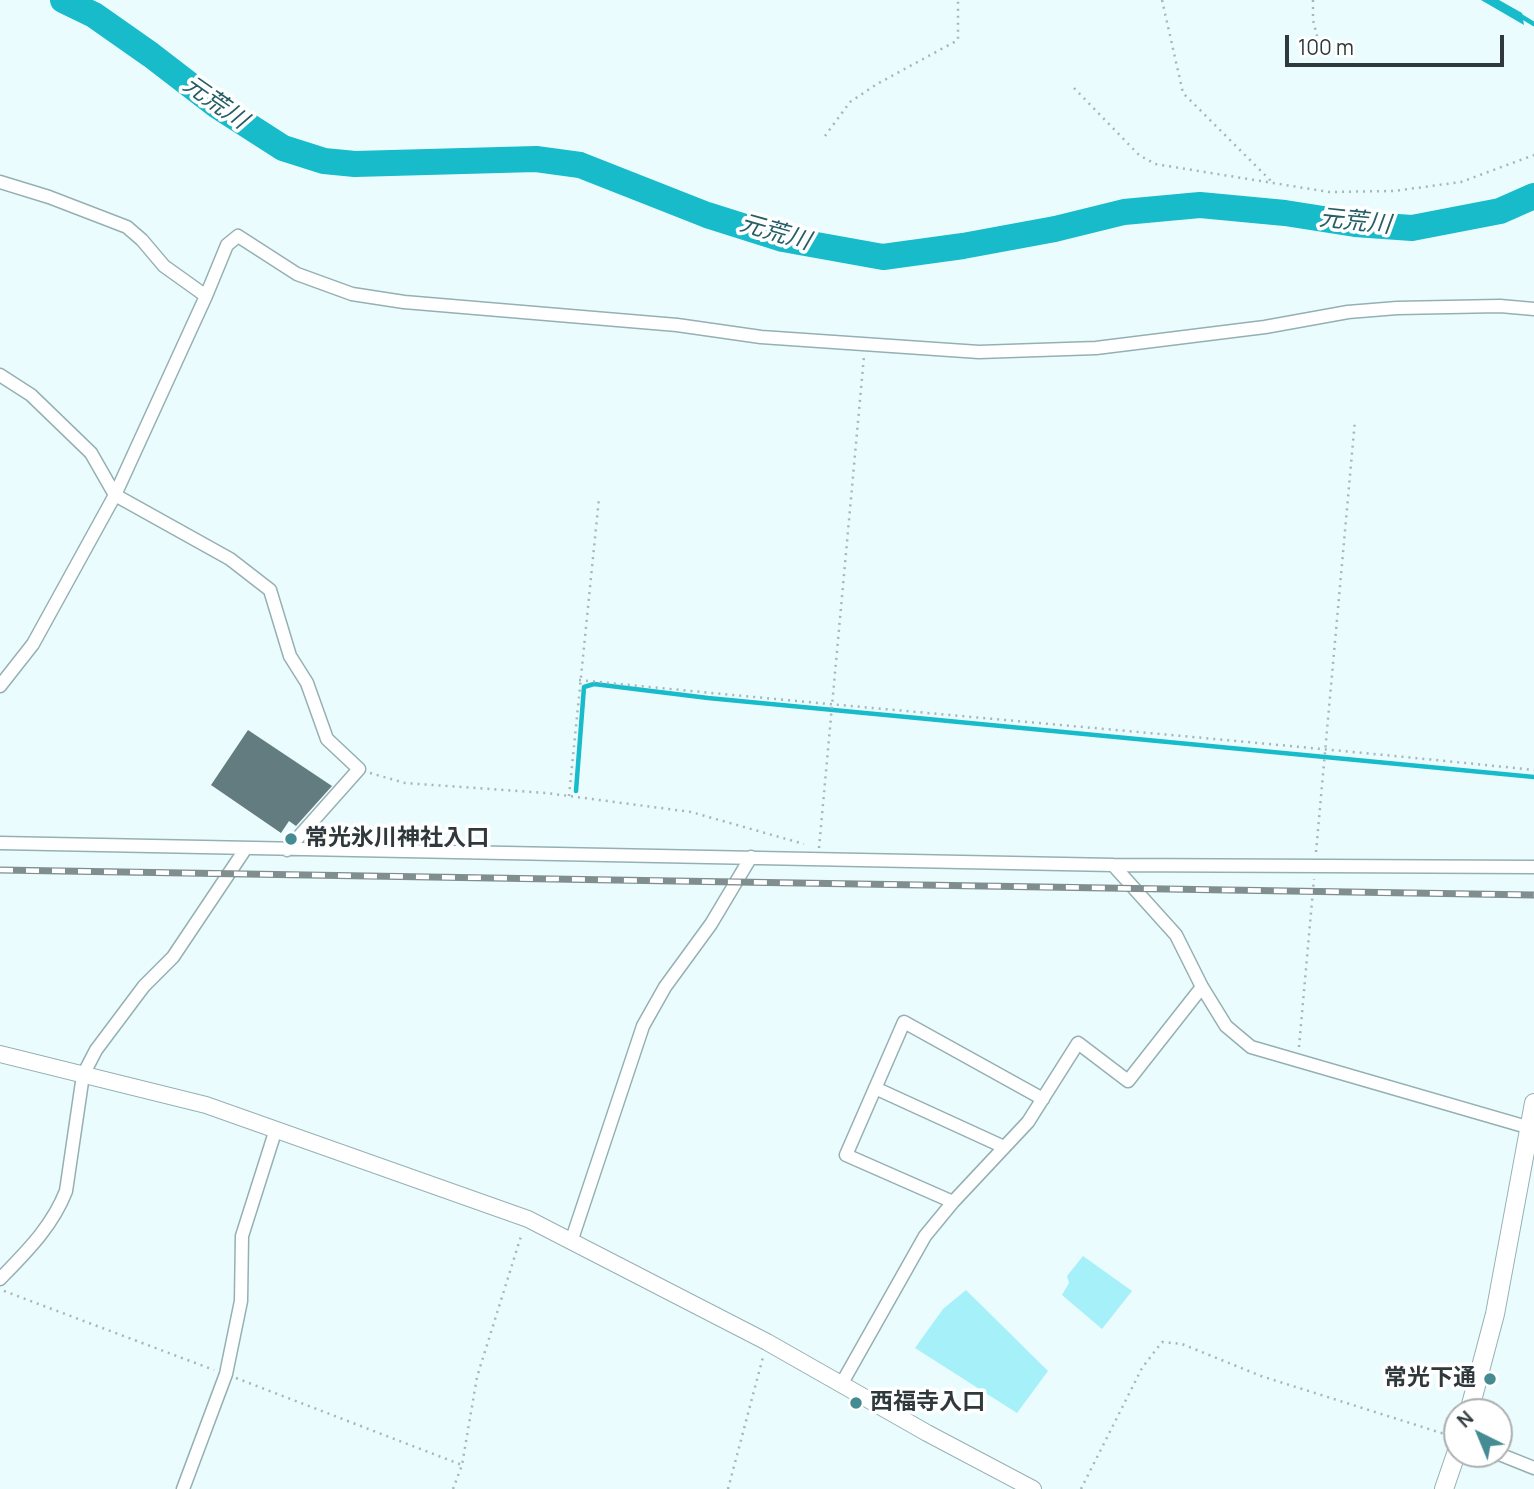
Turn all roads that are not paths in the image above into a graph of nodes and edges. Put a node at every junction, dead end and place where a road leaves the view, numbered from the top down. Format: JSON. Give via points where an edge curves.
{"nodes":[{"id":1,"x":0,"y":182,"type":"edge"},
{"id":2,"x":206,"y":296,"type":"junction"},
{"id":3,"x":1534,"y":309,"type":"edge"},
{"id":4,"x":0,"y":375,"type":"edge"},
{"id":5,"x":115,"y":495,"type":"junction"},
{"id":6,"x":0,"y":687,"type":"edge"},
{"id":7,"x":0,"y":843,"type":"edge"},
{"id":8,"x":246,"y":848,"type":"junction"},
{"id":9,"x":287,"y":850,"type":"junction"},
{"id":10,"x":751,"y":857,"type":"junction"},
{"id":11,"x":1113,"y":865,"type":"junction"},
{"id":12,"x":1534,"y":867,"type":"edge"},
{"id":13,"x":1202,"y":987,"type":"junction"},
{"id":14,"x":0,"y":1054,"type":"edge"},
{"id":15,"x":83,"y":1075,"type":"junction"},
{"id":16,"x":875,"y":1088,"type":"junction"},
{"id":17,"x":1044,"y":1099,"type":"junction"},
{"id":18,"x":1534,"y":1102,"type":"edge"},
{"id":19,"x":276,"y":1129,"type":"junction"},
{"id":20,"x":1532,"y":1129,"type":"edge"},
{"id":21,"x":1004,"y":1147,"type":"junction"},
{"id":22,"x":953,"y":1202,"type":"junction"},
{"id":23,"x":571,"y":1242,"type":"junction"},
{"id":24,"x":0,"y":1279,"type":"edge"},
{"id":25,"x":842,"y":1383,"type":"junction"},
{"id":26,"x":1473,"y":1398,"type":"edge"},
{"id":27,"x":1513,"y":1460,"type":"edge"},
{"id":28,"x":1451,"y":1468,"type":"edge"},
{"id":29,"x":1534,"y":1468,"type":"edge"},
{"id":30,"x":183,"y":1489,"type":"edge"},
{"id":31,"x":1033,"y":1489,"type":"edge"},
{"id":32,"x":1444,"y":1489,"type":"edge"}],
"edges":[{"from":1,"to":2,"type":"street","via":[[127,228],[164,266]]},
{"from":2,"to":3,"type":"street","via":[[227,245],[238,236],[296,274],[352,294],[761,337],[979,352],[1096,348],[1397,308]]},
{"from":2,"to":5,"type":"street"},
{"from":4,"to":5,"type":"street","via":[[31,395],[92,453]]},
{"from":5,"to":6,"type":"street","via":[[33,644]]},
{"from":5,"to":9,"type":"street","via":[[230,559],[270,590],[290,656],[307,683],[327,739],[359,769]]},
{"from":7,"to":8,"type":"street"},
{"from":8,"to":9,"type":"street"},
{"from":8,"to":15,"type":"street","via":[[173,957],[144,986]]},
{"from":9,"to":10,"type":"street"},
{"from":10,"to":11,"type":"street"},
{"from":10,"to":23,"type":"street","via":[[643,1027]]},
{"from":11,"to":12,"type":"street"},
{"from":11,"to":13,"type":"street","via":[[1176,935]]},
{"from":13,"to":17,"type":"street","via":[[1128,1081],[1078,1043]]},
{"from":13,"to":20,"type":"street","via":[[1226,1026],[1251,1047]]},
{"from":14,"to":15,"type":"street"},
{"from":15,"to":19,"type":"street","via":[[206,1105]]},
{"from":15,"to":24,"type":"street","via":[[60,1208],[44,1233]]},
{"from":16,"to":17,"type":"street","via":[[904,1022]]},
{"from":16,"to":21,"type":"street"},
{"from":16,"to":22,"type":"street","via":[[846,1155]]},
{"from":17,"to":21,"type":"street"},
{"from":18,"to":20,"type":"main road"},
{"from":19,"to":23,"type":"street","via":[[528,1219]]},
{"from":19,"to":30,"type":"street","via":[[242,1236],[242,1301],[226,1374]]},
{"from":20,"to":26,"type":"main road","via":[[1495,1314]]},
{"from":21,"to":22,"type":"street"},
{"from":22,"to":25,"type":"street","via":[[925,1236]]},
{"from":23,"to":25,"type":"street"},
{"from":25,"to":31,"type":"street"},
{"from":27,"to":29,"type":"street"},
{"from":28,"to":32,"type":"main road"}]}
